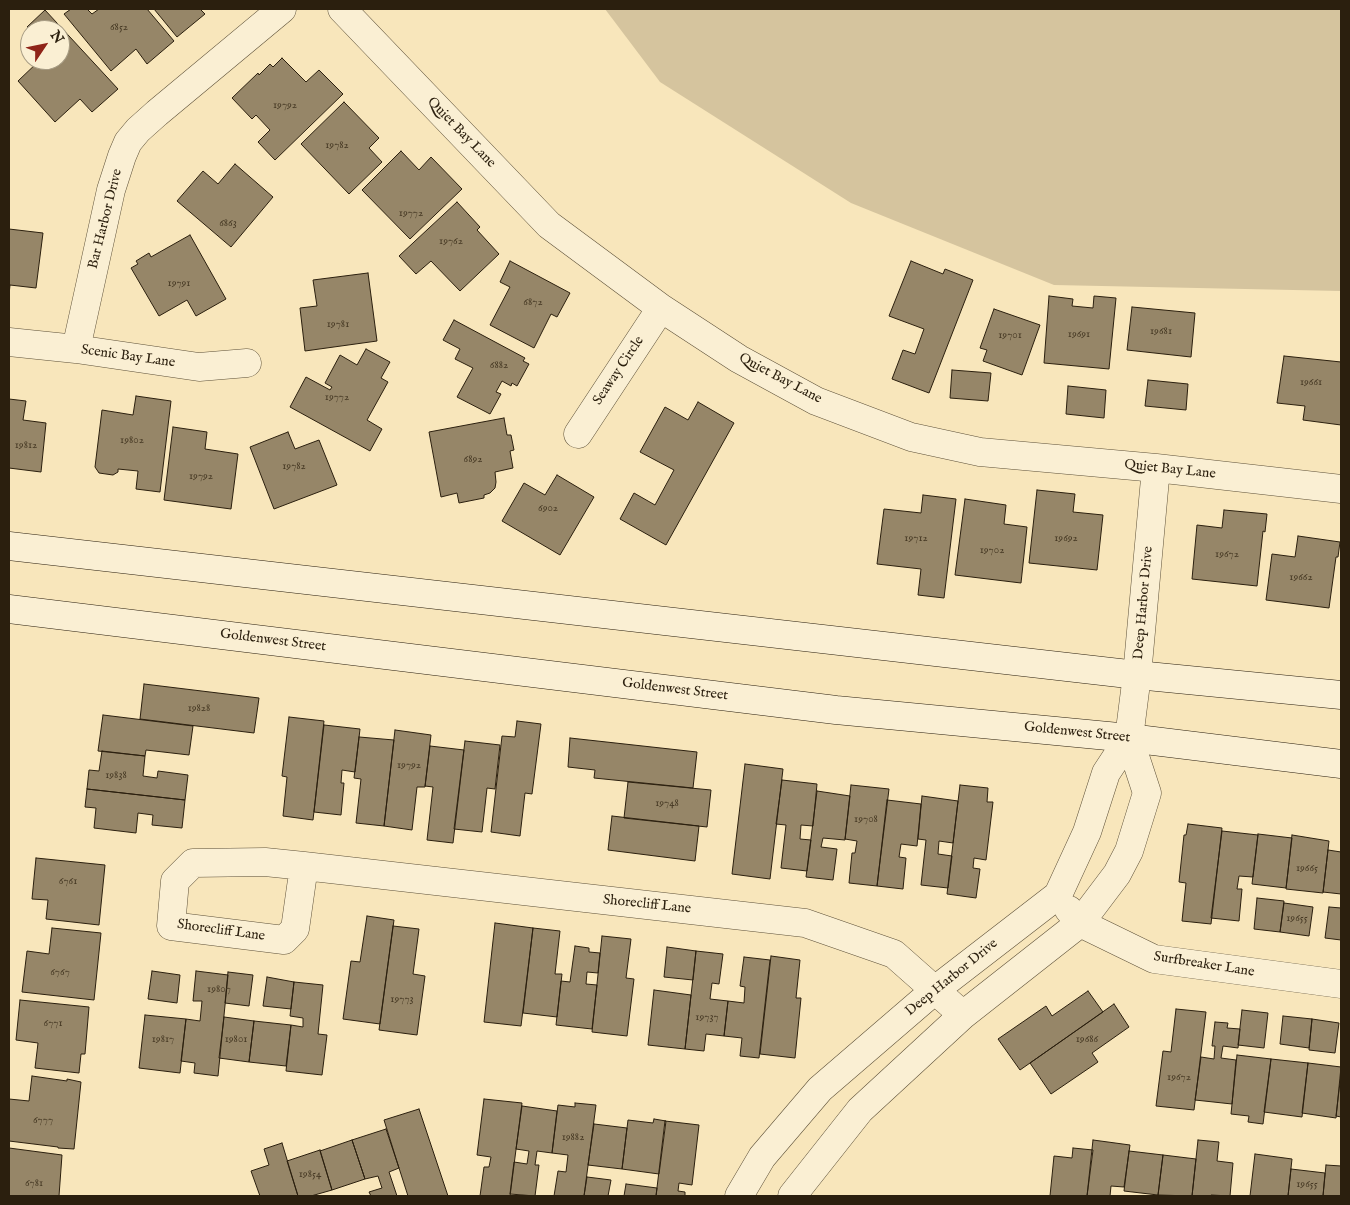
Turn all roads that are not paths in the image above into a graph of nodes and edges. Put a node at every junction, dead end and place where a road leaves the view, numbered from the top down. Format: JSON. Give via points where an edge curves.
{"nodes":[{"id":1,"x":282,"y":9,"type":"edge"},
{"id":2,"x":342,"y":9,"type":"edge"},
{"id":3,"x":661,"y":308,"type":"junction"},
{"id":4,"x":9,"y":342,"type":"edge"},
{"id":5,"x":76,"y":349,"type":"junction"},
{"id":6,"x":247,"y":363,"type":"dead end"},
{"id":7,"x":578,"y":434,"type":"dead end"},
{"id":8,"x":1156,"y":468,"type":"junction"},
{"id":9,"x":1341,"y":489,"type":"edge"},
{"id":10,"x":9,"y":546,"type":"edge"},
{"id":11,"x":9,"y":609,"type":"edge"},
{"id":12,"x":1137,"y":675,"type":"junction"},
{"id":13,"x":1341,"y":696,"type":"edge"},
{"id":14,"x":1129,"y":738,"type":"junction"},
{"id":15,"x":1341,"y":764,"type":"edge"},
{"id":16,"x":304,"y":866,"type":"junction"},
{"id":17,"x":1058,"y":895,"type":"junction"},
{"id":18,"x":1080,"y":923,"type":"junction"},
{"id":19,"x":1341,"y":984,"type":"edge"},
{"id":20,"x":935,"y":990,"type":"junction"},
{"id":21,"x":963,"y":1016,"type":"junction"},
{"id":22,"x":739,"y":1196,"type":"edge"},
{"id":23,"x":792,"y":1196,"type":"edge"}],
"edges":[{"from":1,"to":5,"type":"street","name":"Bar Harbor Drive","via":[[157,113],[128,142],[111,190]]},
{"from":2,"to":3,"type":"street","name":"Quiet Bay Lane","via":[[549,225]]},
{"from":3,"to":7,"type":"street","name":"Seaway Circle"},
{"from":3,"to":8,"type":"street","name":"Quiet Bay Lane","via":[[739,359],[816,400],[911,437],[980,452]]},
{"from":4,"to":5,"type":"street","name":"Scenic Bay Lane"},
{"from":5,"to":6,"type":"street","name":"Scenic Bay Lane","via":[[198,367]]},
{"from":8,"to":9,"type":"street","name":"Quiet Bay Lane"},
{"from":8,"to":12,"type":"street","name":"Deep Harbor Drive"},
{"from":10,"to":12,"type":"street"},
{"from":11,"to":14,"type":"street","name":"Goldenwest Street","via":[[836,710]]},
{"from":12,"to":13,"type":"street"},
{"from":12,"to":14,"type":"street","name":"Deep Harbor Drive"},
{"from":14,"to":15,"type":"street","name":"Goldenwest Street"},
{"from":14,"to":17,"type":"street","name":"Deep Harbor Drive","via":[[1106,774],[1087,832]]},
{"from":14,"to":18,"type":"street","name":"Deep Harbor Drive","via":[[1147,793],[1129,852],[1118,874]]},
{"from":16,"to":16,"type":"street","name":"Shorecliff Lane","via":[[265,862],[193,863],[175,881],[171,926],[284,940],[294,929]]},
{"from":16,"to":20,"type":"street","name":"Shorecliff Lane","via":[[806,923],[894,954]]},
{"from":17,"to":18,"type":"street","name":"Surfbreaker Lane"},
{"from":17,"to":20,"type":"street","name":"Deep Harbor Drive"},
{"from":18,"to":19,"type":"street","name":"Surfbreaker Lane","via":[[1154,959]]},
{"from":18,"to":21,"type":"street","name":"Deep Harbor Drive"},
{"from":20,"to":21,"type":"street","name":"Shorecliff Lane"},
{"from":20,"to":22,"type":"street","name":"Deep Harbor Drive","via":[[820,1089],[762,1157]]},
{"from":21,"to":23,"type":"street","name":"Deep Harbor Drive","via":[[860,1110]]}]}
